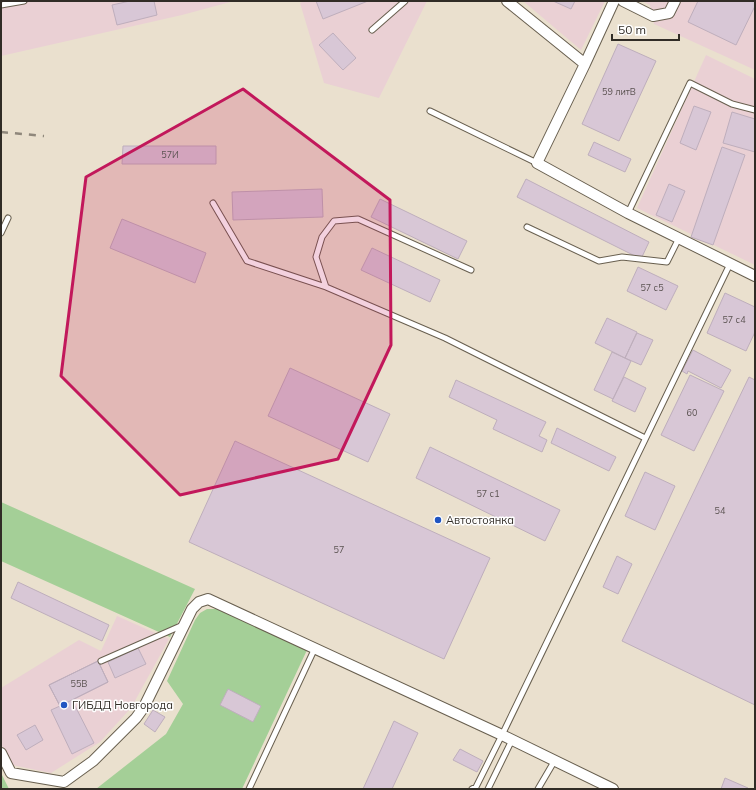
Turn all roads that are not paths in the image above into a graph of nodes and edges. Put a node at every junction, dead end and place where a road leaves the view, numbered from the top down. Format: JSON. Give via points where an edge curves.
{"nodes":[{"id":1,"x":24,"y":1,"type":"edge"},
{"id":2,"x":405,"y":1,"type":"edge"},
{"id":3,"x":507,"y":1,"type":"edge"},
{"id":4,"x":614,"y":1,"type":"edge"},
{"id":5,"x":623,"y":1,"type":"edge"},
{"id":6,"x":675,"y":1,"type":"edge"},
{"id":7,"x":1,"y":6,"type":"edge"},
{"id":8,"x":372,"y":30,"type":"dead end"},
{"id":9,"x":585,"y":64,"type":"junction"},
{"id":10,"x":755,"y":110,"type":"edge"},
{"id":11,"x":430,"y":111,"type":"dead end"},
{"id":12,"x":537,"y":163,"type":"junction"},
{"id":13,"x":214,"y":203,"type":"dead end"},
{"id":14,"x":628,"y":213,"type":"junction"},
{"id":15,"x":8,"y":218,"type":"dead end"},
{"id":16,"x":527,"y":227,"type":"dead end"},
{"id":17,"x":1,"y":233,"type":"edge"},
{"id":18,"x":679,"y":238,"type":"junction"},
{"id":19,"x":730,"y":264,"type":"junction"},
{"id":20,"x":471,"y":270,"type":"dead end"},
{"id":21,"x":755,"y":276,"type":"edge"},
{"id":22,"x":326,"y":287,"type":"junction"},
{"id":23,"x":645,"y":438,"type":"junction"},
{"id":24,"x":184,"y":625,"type":"junction"},
{"id":25,"x":315,"y":648,"type":"junction"},
{"id":26,"x":101,"y":661,"type":"dead end"},
{"id":27,"x":502,"y":735,"type":"junction"},
{"id":28,"x":512,"y":740,"type":"junction"},
{"id":29,"x":1,"y":753,"type":"edge"},
{"id":30,"x":555,"y":760,"type":"junction"},
{"id":31,"x":65,"y":785,"type":"edge"},
{"id":32,"x":251,"y":788,"type":"edge"},
{"id":33,"x":472,"y":789,"type":"edge"},
{"id":34,"x":488,"y":789,"type":"edge"},
{"id":35,"x":538,"y":789,"type":"edge"},
{"id":36,"x":613,"y":789,"type":"edge"}],
"edges":[{"from":1,"to":7,"type":"lane"},
{"from":2,"to":8,"type":"lane"},
{"from":3,"to":9,"type":"street"},
{"from":4,"to":9,"type":"street"},
{"from":5,"to":6,"type":"street","via":[[653,16],[669,13]]},
{"from":9,"to":12,"type":"street"},
{"from":10,"to":14,"type":"lane","via":[[732,104],[690,82]]},
{"from":11,"to":12,"type":"lane"},
{"from":12,"to":14,"type":"street"},
{"from":13,"to":22,"type":"lane","via":[[247,261]]},
{"from":14,"to":18,"type":"street"},
{"from":15,"to":17,"type":"lane"},
{"from":16,"to":18,"type":"lane","via":[[599,261],[622,257],[667,262]]},
{"from":18,"to":19,"type":"street"},
{"from":19,"to":21,"type":"street"},
{"from":19,"to":23,"type":"lane"},
{"from":20,"to":22,"type":"lane","via":[[358,219],[334,221],[322,237],[316,257]]},
{"from":22,"to":23,"type":"lane","via":[[445,338]]},
{"from":23,"to":27,"type":"lane"},
{"from":24,"to":25,"type":"street","via":[[192,609],[199,602],[208,599]]},
{"from":24,"to":26,"type":"lane"},
{"from":24,"to":31,"type":"street","via":[[144,707],[136,718],[93,762]]},
{"from":25,"to":27,"type":"street"},
{"from":25,"to":32,"type":"lane"},
{"from":27,"to":28,"type":"street"},
{"from":27,"to":33,"type":"lane","via":[[476,787]]},
{"from":28,"to":30,"type":"street"},
{"from":28,"to":34,"type":"lane"},
{"from":29,"to":31,"type":"street","via":[[10,773]]},
{"from":30,"to":35,"type":"lane"},
{"from":30,"to":36,"type":"street"}]}
